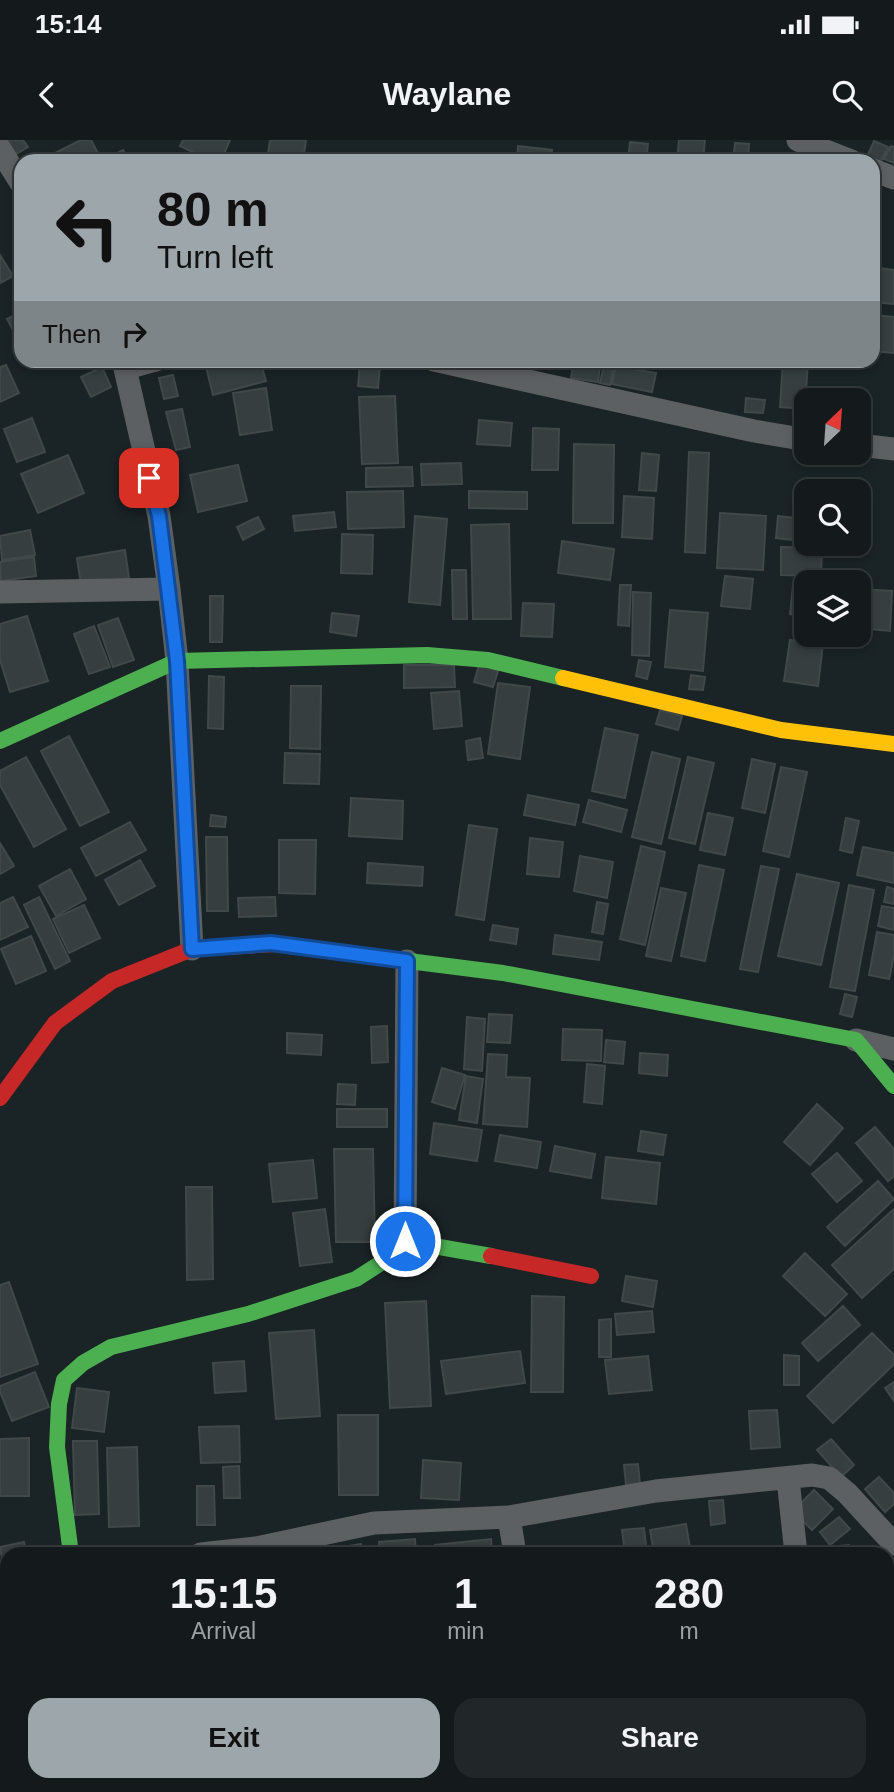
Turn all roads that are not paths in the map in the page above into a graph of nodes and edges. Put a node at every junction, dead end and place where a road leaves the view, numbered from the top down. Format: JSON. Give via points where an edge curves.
{"nodes":[{"id":1,"x":798,"y":140,"type":"edge"},
{"id":2,"x":0,"y":149,"type":"edge"},
{"id":3,"x":833,"y":154,"type":"edge"},
{"id":4,"x":14,"y":172,"type":"edge"},
{"id":5,"x":126,"y":368,"type":"edge"},
{"id":6,"x":470,"y":368,"type":"edge"},
{"id":7,"x":794,"y":438,"type":"edge"},
{"id":8,"x":872,"y":446,"type":"edge"},
{"id":9,"x":894,"y":449,"type":"edge"},
{"id":10,"x":169,"y":589,"type":"junction"},
{"id":11,"x":0,"y":592,"type":"edge"},
{"id":12,"x":177,"y":661,"type":"junction"},
{"id":13,"x":0,"y":741,"type":"edge"},
{"id":14,"x":894,"y":744,"type":"edge"},
{"id":15,"x":192,"y":949,"type":"junction"},
{"id":16,"x":407,"y":961,"type":"junction"},
{"id":17,"x":856,"y":1040,"type":"junction"},
{"id":18,"x":894,"y":1049,"type":"edge"},
{"id":19,"x":894,"y":1086,"type":"edge"},
{"id":20,"x":1,"y":1094,"type":"edge"},
{"id":21,"x":405,"y":1241,"type":"junction"},
{"id":22,"x":590,"y":1276,"type":"dead end"},
{"id":23,"x":788,"y":1479,"type":"junction"},
{"id":24,"x":509,"y":1517,"type":"junction"},
{"id":25,"x":894,"y":1544,"type":"edge"},
{"id":26,"x":70,"y":1547,"type":"edge"},
{"id":27,"x":273,"y":1547,"type":"edge"},
{"id":28,"x":514,"y":1547,"type":"edge"},
{"id":29,"x":795,"y":1547,"type":"edge"}],
"edges":[{"from":1,"to":3,"type":"street"},
{"from":2,"to":4,"type":"street"},
{"from":5,"to":10,"type":"street","via":[[159,516]]},
{"from":6,"to":7,"type":"street"},
{"from":8,"to":9,"type":"street"},
{"from":10,"to":11,"type":"street"},
{"from":10,"to":12,"type":"street"},
{"from":12,"to":13,"type":"street"},
{"from":12,"to":14,"type":"street","via":[[427,655],[488,660],[781,730]]},
{"from":12,"to":15,"type":"street"},
{"from":15,"to":16,"type":"street","via":[[271,943]]},
{"from":15,"to":20,"type":"street","via":[[112,981],[82,1000],[55,1023]]},
{"from":16,"to":17,"type":"street","via":[[503,973]]},
{"from":16,"to":21,"type":"street"},
{"from":17,"to":18,"type":"street"},
{"from":17,"to":19,"type":"street"},
{"from":21,"to":22,"type":"street"},
{"from":21,"to":26,"type":"street","via":[[356,1279],[248,1314],[111,1347],[64,1380],[57,1447]]},
{"from":23,"to":24,"type":"street","via":[[656,1491]]},
{"from":23,"to":25,"type":"street","via":[[829,1478]]},
{"from":23,"to":29,"type":"street"},
{"from":24,"to":27,"type":"street","via":[[374,1523]]},
{"from":24,"to":28,"type":"street"}]}
